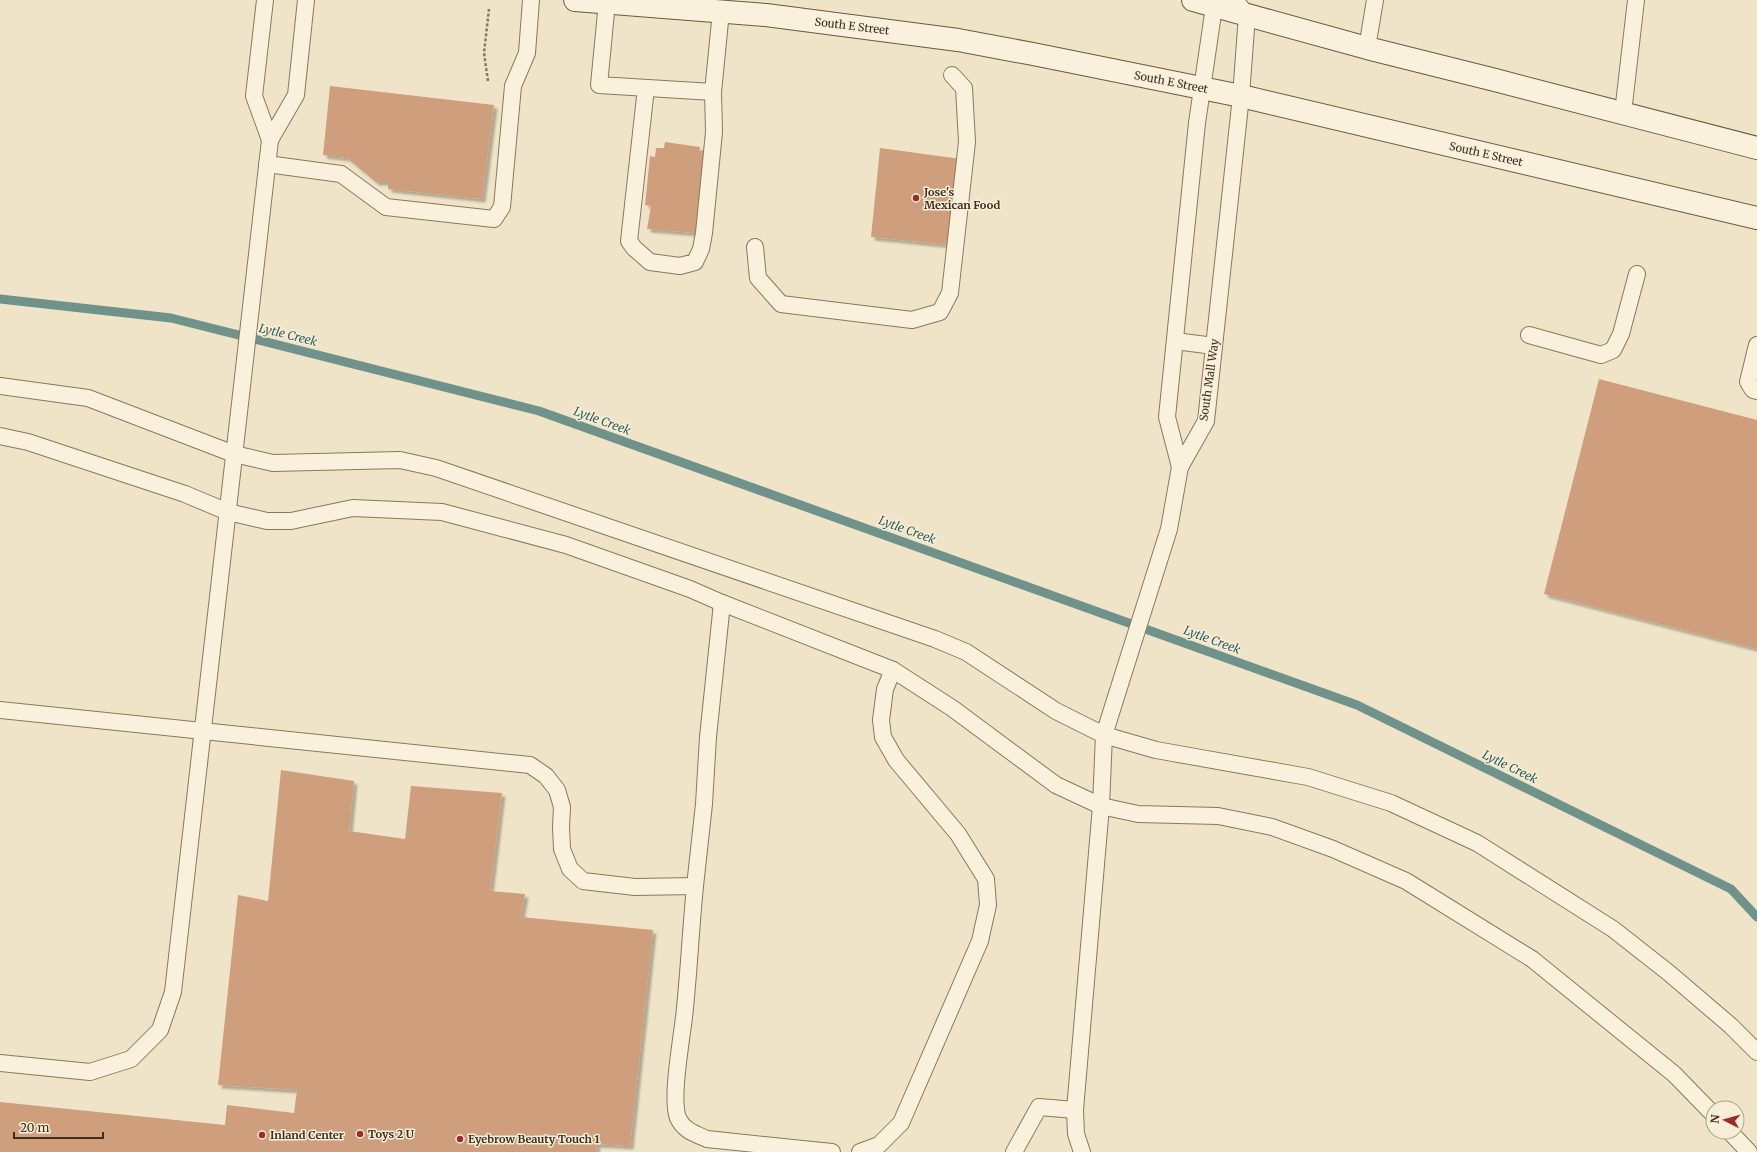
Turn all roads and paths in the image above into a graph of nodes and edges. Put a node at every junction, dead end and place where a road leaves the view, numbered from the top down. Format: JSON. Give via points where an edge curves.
{"nodes":[{"id":1,"x":265,"y":0,"type":"edge"},
{"id":2,"x":306,"y":0,"type":"edge"},
{"id":3,"x":531,"y":0,"type":"edge"},
{"id":4,"x":575,"y":0,"type":"edge"},
{"id":5,"x":1375,"y":0,"type":"edge"},
{"id":6,"x":1636,"y":0,"type":"edge"},
{"id":7,"x":607,"y":2,"type":"junction"},
{"id":8,"x":1207,"y":2,"type":"edge"},
{"id":9,"x":1241,"y":7,"type":"edge"},
{"id":10,"x":489,"y":9,"type":"dead end"},
{"id":11,"x":721,"y":11,"type":"junction"},
{"id":12,"x":1367,"y":48,"type":"junction"},
{"id":13,"x":952,"y":75,"type":"dead end"},
{"id":14,"x":489,"y":84,"type":"dead end"},
{"id":15,"x":646,"y":88,"type":"junction"},
{"id":16,"x":1202,"y":88,"type":"junction"},
{"id":17,"x":713,"y":92,"type":"junction"},
{"id":18,"x":1241,"y":96,"type":"junction"},
{"id":19,"x":1623,"y":113,"type":"junction"},
{"id":20,"x":270,"y":140,"type":"junction"},
{"id":21,"x":1757,"y":148,"type":"edge"},
{"id":22,"x":267,"y":164,"type":"junction"},
{"id":23,"x":1757,"y":218,"type":"edge"},
{"id":24,"x":754,"y":247,"type":"dead end"},
{"id":25,"x":1637,"y":274,"type":"dead end"},
{"id":26,"x":1528,"y":335,"type":"dead end"},
{"id":27,"x":1175,"y":342,"type":"junction"},
{"id":28,"x":1757,"y":345,"type":"edge"},
{"id":29,"x":1214,"y":346,"type":"junction"},
{"id":30,"x":0,"y":386,"type":"edge"},
{"id":31,"x":1757,"y":391,"type":"edge"},
{"id":32,"x":0,"y":436,"type":"edge"},
{"id":33,"x":234,"y":454,"type":"junction"},
{"id":34,"x":1180,"y":467,"type":"junction"},
{"id":35,"x":228,"y":512,"type":"junction"},
{"id":36,"x":722,"y":603,"type":"junction"},
{"id":37,"x":893,"y":670,"type":"junction"},
{"id":38,"x":0,"y":710,"type":"edge"},
{"id":39,"x":203,"y":731,"type":"junction"},
{"id":40,"x":1104,"y":735,"type":"junction"},
{"id":41,"x":1100,"y":806,"type":"junction"},
{"id":42,"x":695,"y":886,"type":"junction"},
{"id":43,"x":1757,"y":1052,"type":"edge"},
{"id":44,"x":0,"y":1063,"type":"edge"},
{"id":45,"x":1705,"y":1106,"type":"edge"},
{"id":46,"x":1075,"y":1110,"type":"junction"},
{"id":47,"x":1738,"y":1140,"type":"edge"},
{"id":48,"x":832,"y":1152,"type":"edge"},
{"id":49,"x":860,"y":1152,"type":"edge"},
{"id":50,"x":1014,"y":1152,"type":"edge"},
{"id":51,"x":1082,"y":1152,"type":"edge"},
{"id":52,"x":1749,"y":1152,"type":"edge"}],
"edges":[{"from":1,"to":20,"type":"lane","via":[[254,96]]},
{"from":2,"to":20,"type":"lane","via":[[296,95]]},
{"from":3,"to":22,"type":"lane","via":[[527,53],[514,86],[502,207],[494,219],[386,207],[340,174]]},
{"from":4,"to":7,"type":"main road","name":"South E Street"},
{"from":5,"to":12,"type":"lane"},
{"from":6,"to":19,"type":"lane"},
{"from":7,"to":11,"type":"main road","name":"South E Street"},
{"from":7,"to":15,"type":"lane","via":[[599,85]]},
{"from":8,"to":9,"type":"main road"},
{"from":8,"to":16,"type":"lane"},
{"from":9,"to":12,"type":"main road"},
{"from":9,"to":18,"type":"lane","name":"South Mall Way"},
{"from":10,"to":14,"type":"path","via":[[484,53]]},
{"from":11,"to":16,"type":"main road","name":"South E Street","via":[[958,40]]},
{"from":11,"to":17,"type":"lane"},
{"from":12,"to":19,"type":"main road"},
{"from":13,"to":24,"type":"lane","via":[[964,88],[967,142],[950,293],[940,312],[912,320],[781,304],[758,278]]},
{"from":15,"to":17,"type":"lane"},
{"from":15,"to":17,"type":"lane","via":[[629,241],[650,262],[680,266],[695,262],[701,249],[714,132]]},
{"from":16,"to":18,"type":"main road","name":"South E Street"},
{"from":16,"to":27,"type":"lane"},
{"from":18,"to":23,"type":"main road","name":"South E Street"},
{"from":18,"to":29,"type":"lane","name":"South Mall Way"},
{"from":19,"to":21,"type":"main road"},
{"from":20,"to":22,"type":"lane"},
{"from":22,"to":33,"type":"lane"},
{"from":25,"to":26,"type":"lane","via":[[1621,334],[1613,350],[1601,355]]},
{"from":27,"to":29,"type":"lane"},
{"from":27,"to":34,"type":"lane","via":[[1167,417]]},
{"from":28,"to":31,"type":"lane","via":[[1748,382],[1753,390]]},
{"from":29,"to":34,"type":"lane","name":"South Mall Way","via":[[1206,421]]},
{"from":30,"to":33,"type":"lane","via":[[88,398]]},
{"from":32,"to":35,"type":"lane","via":[[28,442],[185,494]]},
{"from":33,"to":35,"type":"lane"},
{"from":33,"to":40,"type":"lane","via":[[273,463],[400,460],[436,468],[935,639],[966,652],[1056,711]]},
{"from":34,"to":40,"type":"lane","via":[[1169,529]]},
{"from":35,"to":36,"type":"lane","via":[[267,521],[291,521],[352,508],[442,512],[566,545]]},
{"from":35,"to":39,"type":"lane"},
{"from":36,"to":37,"type":"lane"},
{"from":36,"to":42,"type":"lane"},
{"from":37,"to":41,"type":"lane","via":[[952,708],[1056,785]]},
{"from":37,"to":49,"type":"lane","via":[[885,689],[881,720],[883,737],[896,760],[958,834],[982,872],[986,879],[988,905],[980,941],[901,1123],[879,1144]]},
{"from":38,"to":39,"type":"lane"},
{"from":39,"to":42,"type":"lane","via":[[530,765],[546,776],[556,790],[562,807],[562,849],[570,869],[583,881],[635,887]]},
{"from":39,"to":44,"type":"lane","via":[[173,992],[160,1030],[131,1059],[90,1072]]},
{"from":40,"to":41,"type":"lane"},
{"from":40,"to":43,"type":"lane","via":[[1156,750],[1308,777],[1390,803],[1477,842],[1613,929],[1726,1021]]},
{"from":41,"to":45,"type":"lane","via":[[1138,814],[1218,816],[1272,827],[1333,849],[1406,881],[1532,958],[1674,1074]]},
{"from":41,"to":46,"type":"lane"},
{"from":42,"to":48,"type":"lane","via":[[677,1075],[678,1118],[688,1131],[707,1139]]},
{"from":46,"to":50,"type":"lane","via":[[1039,1107]]},
{"from":46,"to":51,"type":"lane","via":[[1076,1134]]},
{"from":47,"to":52,"type":"lane"}]}
